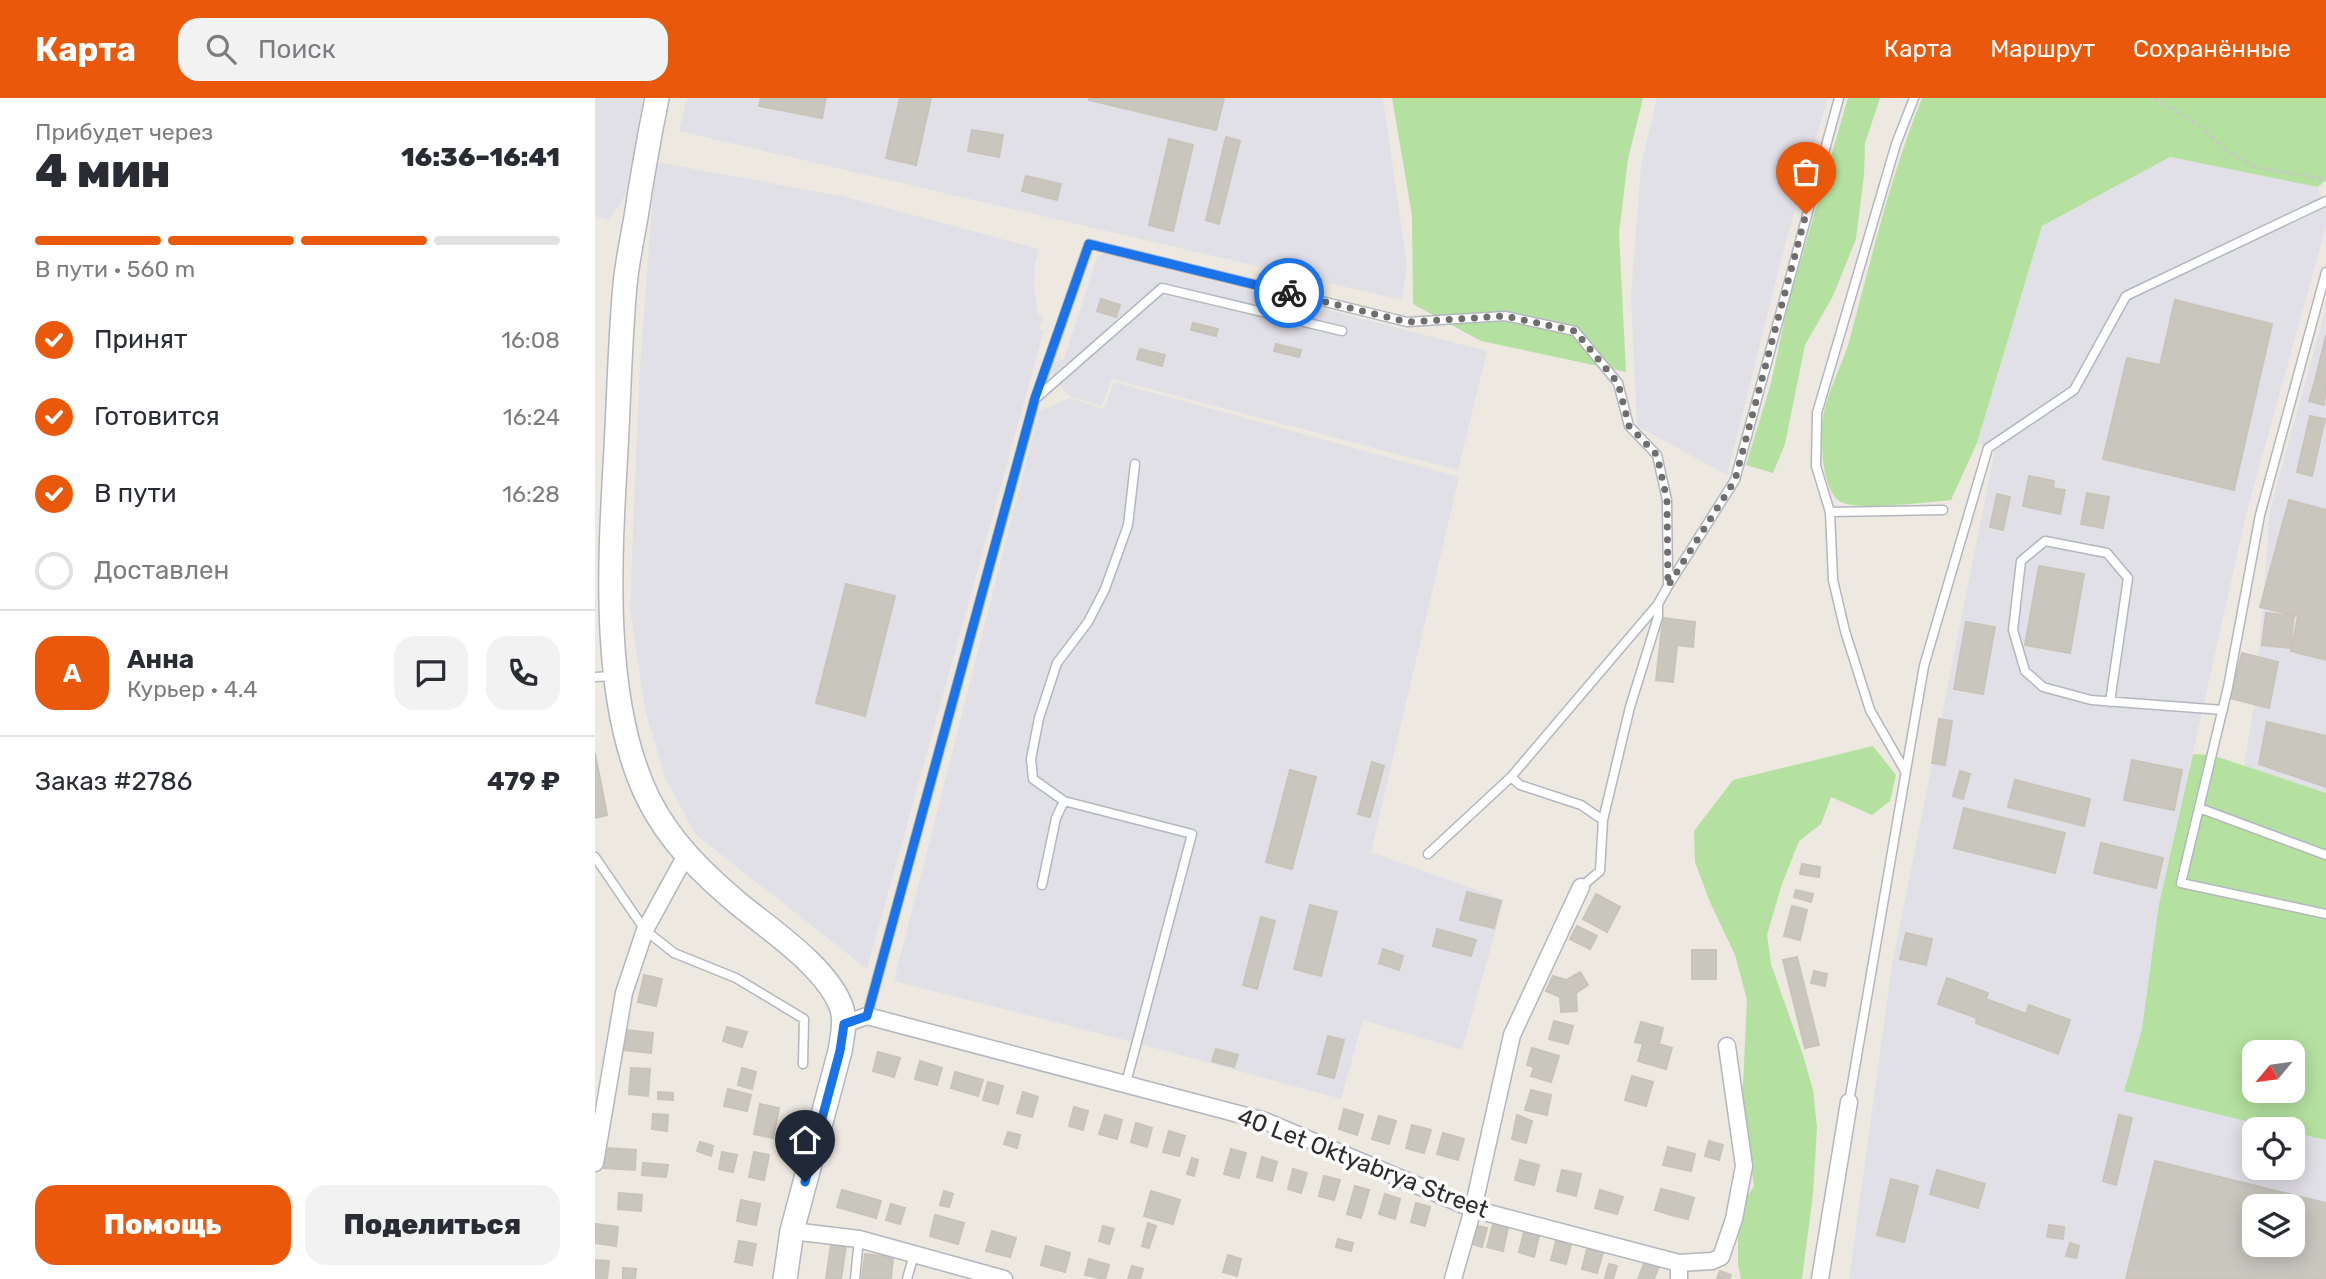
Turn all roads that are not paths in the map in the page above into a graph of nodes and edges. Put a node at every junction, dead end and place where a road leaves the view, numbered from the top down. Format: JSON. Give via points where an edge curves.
{"nodes":[{"id":1,"x":657,"y":98,"type":"edge"},
{"id":2,"x":1839,"y":98,"type":"edge"},
{"id":3,"x":1914,"y":98,"type":"edge"},
{"id":4,"x":2326,"y":201,"type":"edge"},
{"id":5,"x":2326,"y":272,"type":"edge"},
{"id":6,"x":1342,"y":331,"type":"dead end"},
{"id":7,"x":1035,"y":398,"type":"junction"},
{"id":8,"x":1135,"y":464,"type":"dead end"},
{"id":9,"x":1943,"y":510,"type":"dead end"},
{"id":10,"x":1829,"y":512,"type":"junction"},
{"id":11,"x":1668,"y":586,"type":"junction"},
{"id":12,"x":1658,"y":604,"type":"junction"},
{"id":13,"x":605,"y":676,"type":"edge"},
{"id":14,"x":2110,"y":702,"type":"junction"},
{"id":15,"x":2223,"y":710,"type":"junction"},
{"id":16,"x":1905,"y":772,"type":"junction"},
{"id":17,"x":1511,"y":777,"type":"junction"},
{"id":18,"x":1064,"y":802,"type":"junction"},
{"id":19,"x":2199,"y":808,"type":"junction"},
{"id":20,"x":1603,"y":820,"type":"junction"},
{"id":21,"x":1428,"y":854,"type":"dead end"},
{"id":22,"x":686,"y":855,"type":"junction"},
{"id":23,"x":2326,"y":855,"type":"edge"},
{"id":24,"x":595,"y":857,"type":"edge"},
{"id":25,"x":1042,"y":885,"type":"dead end"},
{"id":26,"x":1581,"y":887,"type":"joint"},
{"id":27,"x":2326,"y":914,"type":"edge"},
{"id":28,"x":645,"y":930,"type":"junction"},
{"id":29,"x":867,"y":1016,"type":"junction"},
{"id":30,"x":844,"y":1024,"type":"junction"},
{"id":31,"x":1727,"y":1046,"type":"dead end"},
{"id":32,"x":803,"y":1064,"type":"dead end"},
{"id":33,"x":1126,"y":1083,"type":"junction"},
{"id":34,"x":1849,"y":1102,"type":"joint"},
{"id":35,"x":595,"y":1163,"type":"edge"},
{"id":36,"x":1473,"y":1209,"type":"junction"},
{"id":37,"x":792,"y":1231,"type":"junction"},
{"id":38,"x":859,"y":1239,"type":"junction"},
{"id":39,"x":914,"y":1254,"type":"junction"},
{"id":40,"x":1679,"y":1271,"type":"edge"},
{"id":41,"x":785,"y":1279,"type":"edge"},
{"id":42,"x":855,"y":1279,"type":"edge"},
{"id":43,"x":907,"y":1279,"type":"edge"},
{"id":44,"x":1003,"y":1279,"type":"edge"},
{"id":45,"x":1453,"y":1279,"type":"edge"},
{"id":46,"x":1820,"y":1279,"type":"edge"}],
"edges":[{"from":1,"to":13,"type":"main road","via":[[625,283],[609,512],[612,635]]},
{"from":2,"to":11,"type":"lane","via":[[1735,480]]},
{"from":3,"to":10,"type":"lane","via":[[1896,144],[1817,413],[1816,466]]},
{"from":4,"to":16,"type":"lane","via":[[2126,296],[2074,390],[1988,448],[1924,666]]},
{"from":5,"to":15,"type":"lane","via":[[2260,514]]},
{"from":6,"to":7,"type":"lane","via":[[1162,289]]},
{"from":7,"to":11,"type":"lane","via":[[1089,244],[1407,322],[1505,316],[1575,331],[1618,383],[1629,426],[1657,455],[1667,500]]},
{"from":7,"to":29,"type":"lane"},
{"from":8,"to":18,"type":"lane","via":[[1128,525],[1105,589],[1058,663],[1039,718],[1031,759],[1033,779]]},
{"from":9,"to":10,"type":"lane"},
{"from":10,"to":16,"type":"lane","via":[[1833,580],[1845,631],[1870,710]]},
{"from":11,"to":12,"type":"lane"},
{"from":12,"to":17,"type":"lane"},
{"from":12,"to":20,"type":"lane"},
{"from":13,"to":22,"type":"main road","via":[[642,786],[656,815]]},
{"from":14,"to":14,"type":"lane","via":[[2128,578],[2107,553],[2045,541],[2021,561],[2013,629],[2025,671],[2043,687]]},
{"from":14,"to":15,"type":"lane"},
{"from":15,"to":19,"type":"lane"},
{"from":16,"to":34,"type":"lane"},
{"from":17,"to":20,"type":"lane","via":[[1520,785],[1581,805]]},
{"from":17,"to":21,"type":"lane"},
{"from":18,"to":25,"type":"lane","via":[[1056,818]]},
{"from":18,"to":33,"type":"lane","via":[[1192,834]]},
{"from":19,"to":23,"type":"lane"},
{"from":19,"to":27,"type":"lane","via":[[2181,883]]},
{"from":20,"to":26,"type":"lane","via":[[1600,871]]},
{"from":22,"to":28,"type":"street"},
{"from":22,"to":30,"type":"main road","via":[[807,958],[838,999]]},
{"from":24,"to":28,"type":"lane"},
{"from":26,"to":36,"type":"street","via":[[1512,1035]]},
{"from":28,"to":32,"type":"lane","via":[[674,953],[736,978],[804,1019]]},
{"from":28,"to":35,"type":"street","via":[[624,993]]},
{"from":29,"to":30,"type":"street"},
{"from":29,"to":33,"type":"street","name":"40 Let Oktyabrya Street"},
{"from":30,"to":37,"type":"main road"},
{"from":31,"to":40,"type":"street","name":"40 Let Oktyabrya Street","via":[[1744,1166],[1734,1219],[1721,1257]]},
{"from":33,"to":36,"type":"street","name":"40 Let Oktyabrya Street","via":[[1265,1121]]},
{"from":34,"to":46,"type":"street"},
{"from":36,"to":40,"type":"street","name":"40 Let Oktyabrya Street"},
{"from":36,"to":45,"type":"street"},
{"from":37,"to":38,"type":"street"},
{"from":37,"to":41,"type":"main road"},
{"from":38,"to":39,"type":"street"},
{"from":38,"to":42,"type":"lane"},
{"from":39,"to":43,"type":"lane"},
{"from":39,"to":44,"type":"street"}]}
